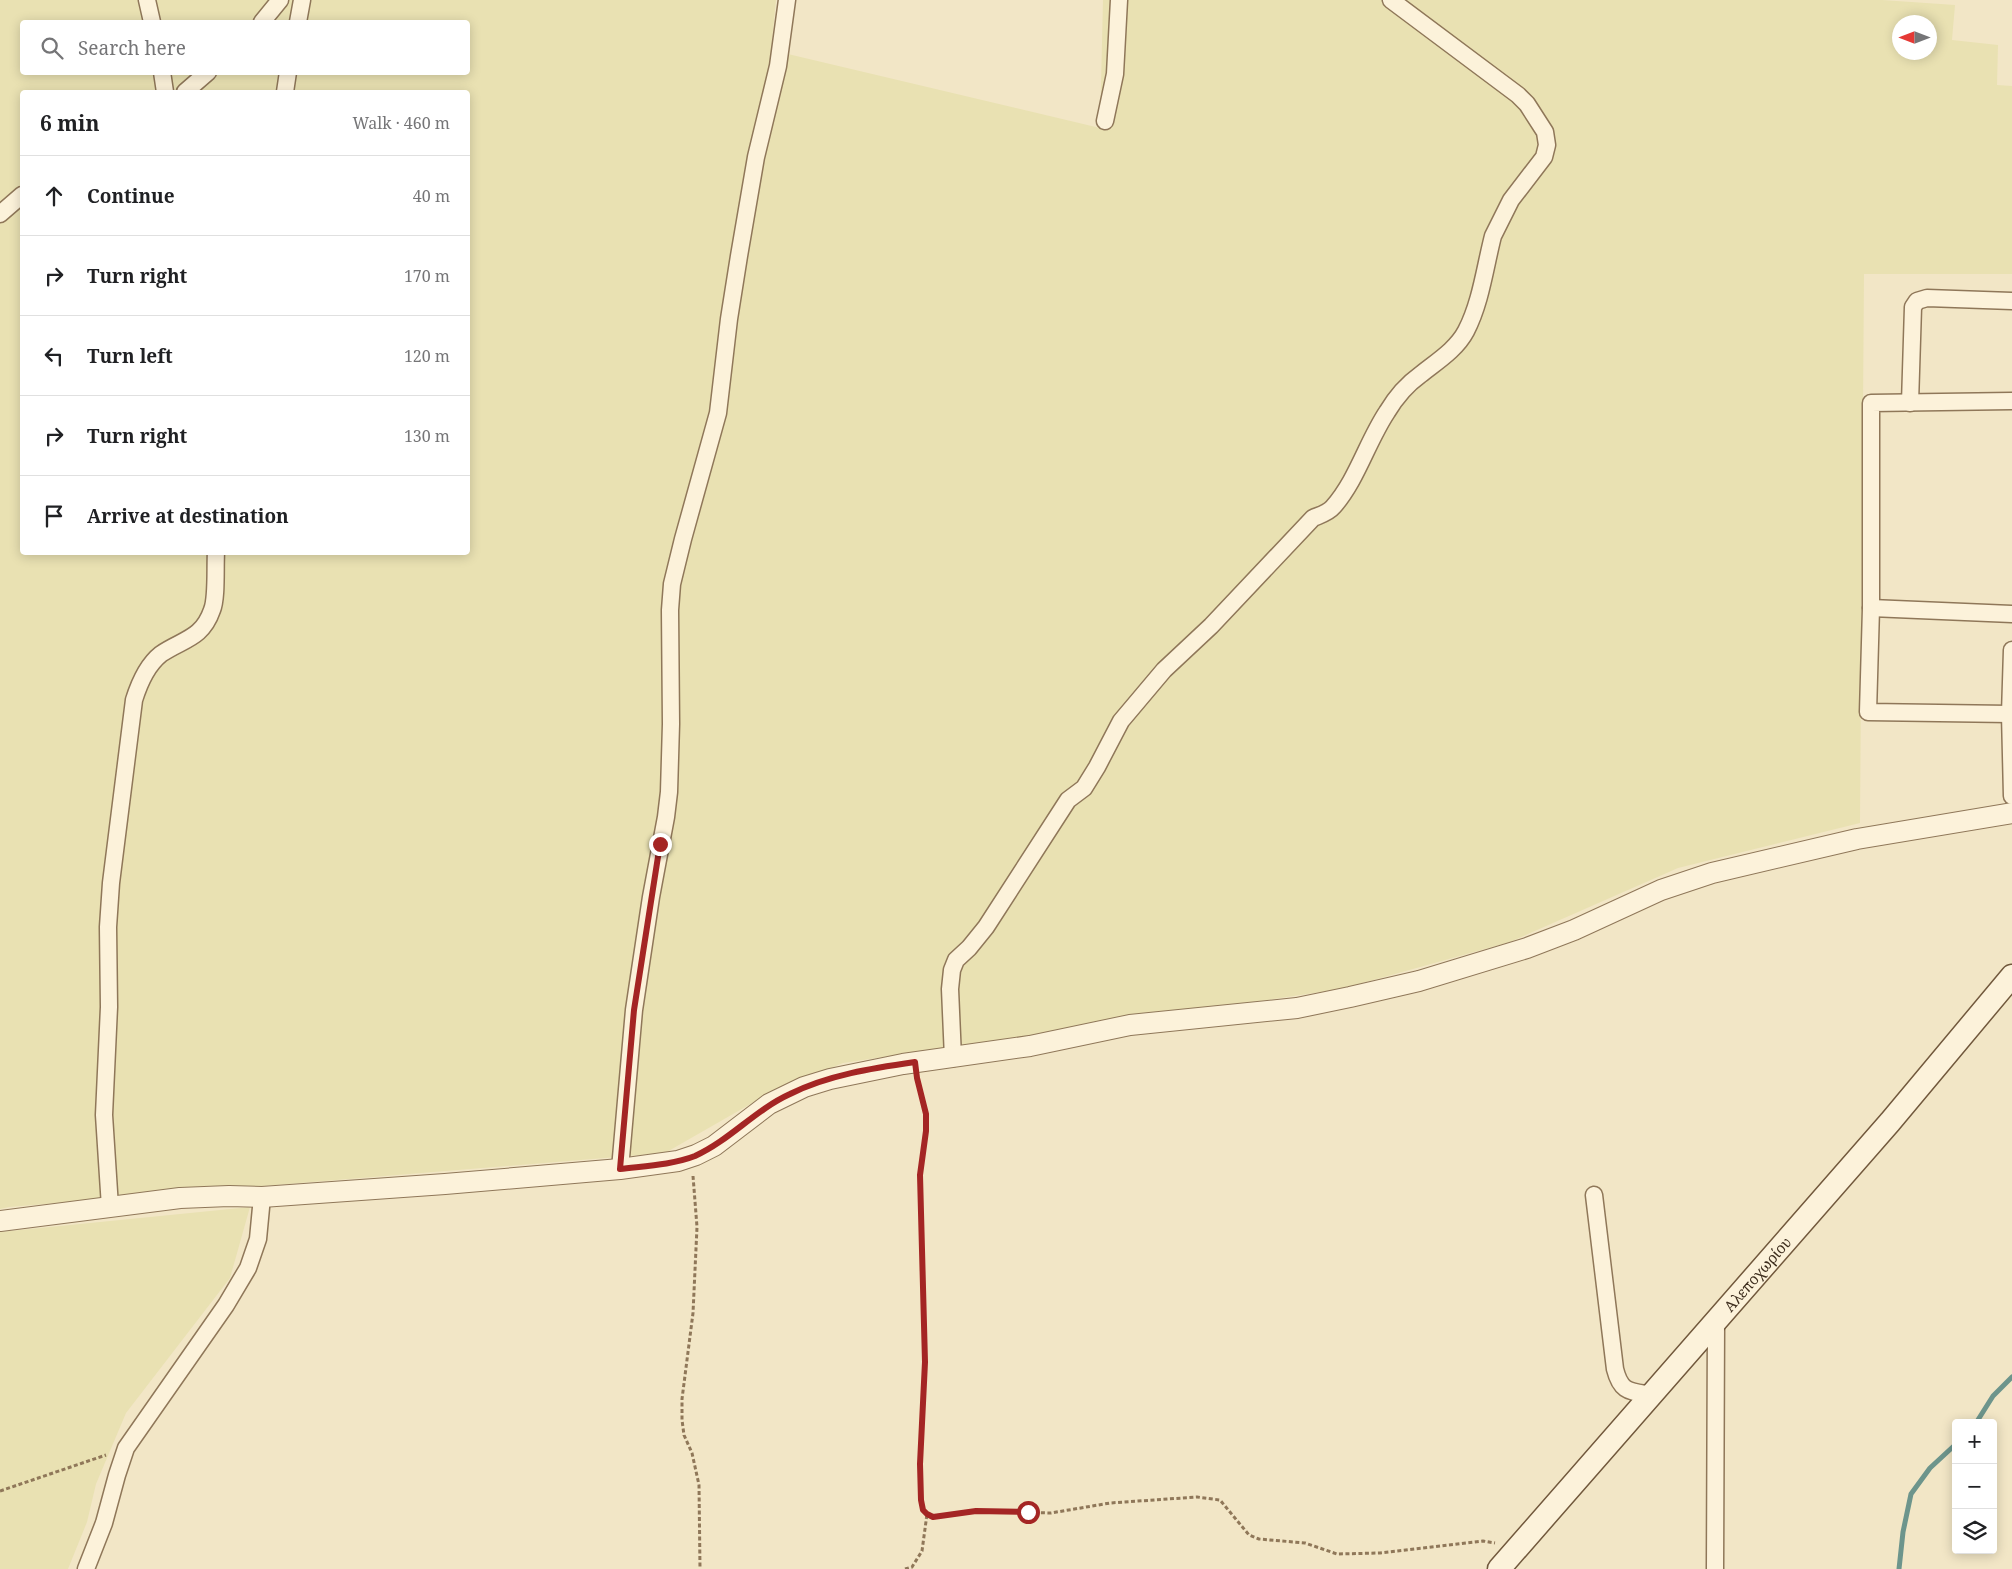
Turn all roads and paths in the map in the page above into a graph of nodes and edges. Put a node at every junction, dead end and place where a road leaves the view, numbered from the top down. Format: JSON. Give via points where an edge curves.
{"nodes":[{"id":1,"x":147,"y":0,"type":"edge"},
{"id":2,"x":280,"y":0,"type":"edge"},
{"id":3,"x":302,"y":0,"type":"edge"},
{"id":4,"x":787,"y":0,"type":"edge"},
{"id":5,"x":1119,"y":0,"type":"edge"},
{"id":6,"x":1391,"y":0,"type":"edge"},
{"id":7,"x":152,"y":20,"type":"edge"},
{"id":8,"x":264,"y":20,"type":"edge"},
{"id":9,"x":298,"y":20,"type":"edge"},
{"id":10,"x":162,"y":75,"type":"edge"},
{"id":11,"x":205,"y":75,"type":"edge"},
{"id":12,"x":288,"y":75,"type":"edge"},
{"id":13,"x":165,"y":90,"type":"edge"},
{"id":14,"x":187,"y":90,"type":"edge"},
{"id":15,"x":285,"y":90,"type":"edge"},
{"id":16,"x":1105,"y":121,"type":"dead end"},
{"id":17,"x":20,"y":197,"type":"edge"},
{"id":18,"x":0,"y":214,"type":"edge"},
{"id":19,"x":2012,"y":301,"type":"edge"},
{"id":20,"x":1910,"y":402,"type":"junction"},
{"id":21,"x":2012,"y":402,"type":"edge"},
{"id":22,"x":216,"y":555,"type":"edge"},
{"id":23,"x":1871,"y":608,"type":"junction"},
{"id":24,"x":2012,"y":614,"type":"edge"},
{"id":25,"x":2012,"y":650,"type":"edge"},
{"id":26,"x":2010,"y":714,"type":"junction"},
{"id":27,"x":2012,"y":796,"type":"edge"},
{"id":28,"x":2012,"y":813,"type":"edge"},
{"id":29,"x":2012,"y":976,"type":"edge"},
{"id":30,"x":953,"y":1058,"type":"junction"},
{"id":31,"x":915,"y":1062,"type":"junction"},
{"id":32,"x":692,"y":1157,"type":"junction"},
{"id":33,"x":620,"y":1169,"type":"junction"},
{"id":34,"x":1594,"y":1196,"type":"dead end"},
{"id":35,"x":262,"y":1197,"type":"junction"},
{"id":36,"x":110,"y":1207,"type":"junction"},
{"id":37,"x":0,"y":1221,"type":"edge"},
{"id":38,"x":1716,"y":1324,"type":"junction"},
{"id":39,"x":1652,"y":1395,"type":"junction"},
{"id":40,"x":126,"y":1448,"type":"junction"},
{"id":41,"x":0,"y":1491,"type":"edge"},
{"id":42,"x":927,"y":1514,"type":"junction"},
{"id":43,"x":1506,"y":1562,"type":"edge"},
{"id":44,"x":86,"y":1569,"type":"edge"},
{"id":45,"x":700,"y":1569,"type":"edge"},
{"id":46,"x":905,"y":1569,"type":"edge"},
{"id":47,"x":1715,"y":1569,"type":"edge"}],
"edges":[{"from":1,"to":7,"type":"street"},
{"from":2,"to":8,"type":"street"},
{"from":3,"to":9,"type":"street"},
{"from":4,"to":33,"type":"street","via":[[778,66],[756,157],[739,256],[718,413],[683,539],[671,596],[669,792],[634,1010]]},
{"from":5,"to":16,"type":"street","via":[[1116,68]]},
{"from":6,"to":30,"type":"street","via":[[1527,104],[1545,132],[1544,158],[1511,200],[1498,224],[1474,312],[1455,346],[1398,396],[1332,508],[1313,518],[1280,551],[1211,626],[1164,670],[1121,721],[1084,788],[1068,800],[986,927],[956,960],[950,988]]},
{"from":10,"to":13,"type":"street"},
{"from":11,"to":14,"type":"street"},
{"from":12,"to":15,"type":"street"},
{"from":17,"to":18,"type":"street"},
{"from":19,"to":20,"type":"street","via":[[1926,298],[1917,301],[1913,307]]},
{"from":20,"to":21,"type":"street"},
{"from":20,"to":23,"type":"street","via":[[1871,403]]},
{"from":22,"to":36,"type":"street","via":[[213,608],[206,626],[193,638],[160,655],[141,679],[134,700],[108,928],[109,1007],[104,1114]]},
{"from":23,"to":24,"type":"street"},
{"from":23,"to":26,"type":"street","via":[[1868,712]]},
{"from":25,"to":26,"type":"street"},
{"from":26,"to":27,"type":"street"},
{"from":28,"to":30,"type":"street","via":[[1857,840],[1712,873],[1661,890],[1527,948],[1350,998],[1296,1008],[1130,1025],[1037,1045]]},
{"from":29,"to":38,"type":"main road","name":"Αλεποχωρίου"},
{"from":30,"to":31,"type":"street"},
{"from":31,"to":32,"type":"street","via":[[804,1087],[769,1104],[714,1146]]},
{"from":31,"to":42,"type":"path","via":[[926,1114],[920,1175],[925,1362],[920,1464],[921,1500]]},
{"from":32,"to":33,"type":"street"},
{"from":32,"to":45,"type":"path","via":[[697,1228],[693,1313],[682,1420],[699,1485]]},
{"from":33,"to":35,"type":"street"},
{"from":34,"to":39,"type":"street","via":[[1618,1381],[1627,1390]]},
{"from":35,"to":36,"type":"street","via":[[180,1198]]},
{"from":35,"to":40,"type":"street","via":[[258,1239],[248,1268],[226,1305]]},
{"from":36,"to":37,"type":"street"},
{"from":38,"to":39,"type":"main road","name":"Αλεποχωρίου"},
{"from":38,"to":47,"type":"street"},
{"from":39,"to":43,"type":"main road","name":"Αλεποχωρίου"},
{"from":40,"to":41,"type":"path"},
{"from":40,"to":44,"type":"street","via":[[104,1523]]},
{"from":42,"to":43,"type":"path","via":[[933,1517],[976,1511],[1052,1513],[1110,1503],[1197,1497],[1220,1500],[1249,1535],[1259,1539],[1306,1543],[1337,1554],[1380,1553],[1483,1541],[1495,1543]]},
{"from":42,"to":46,"type":"path","via":[[922,1551],[912,1568]]}]}
